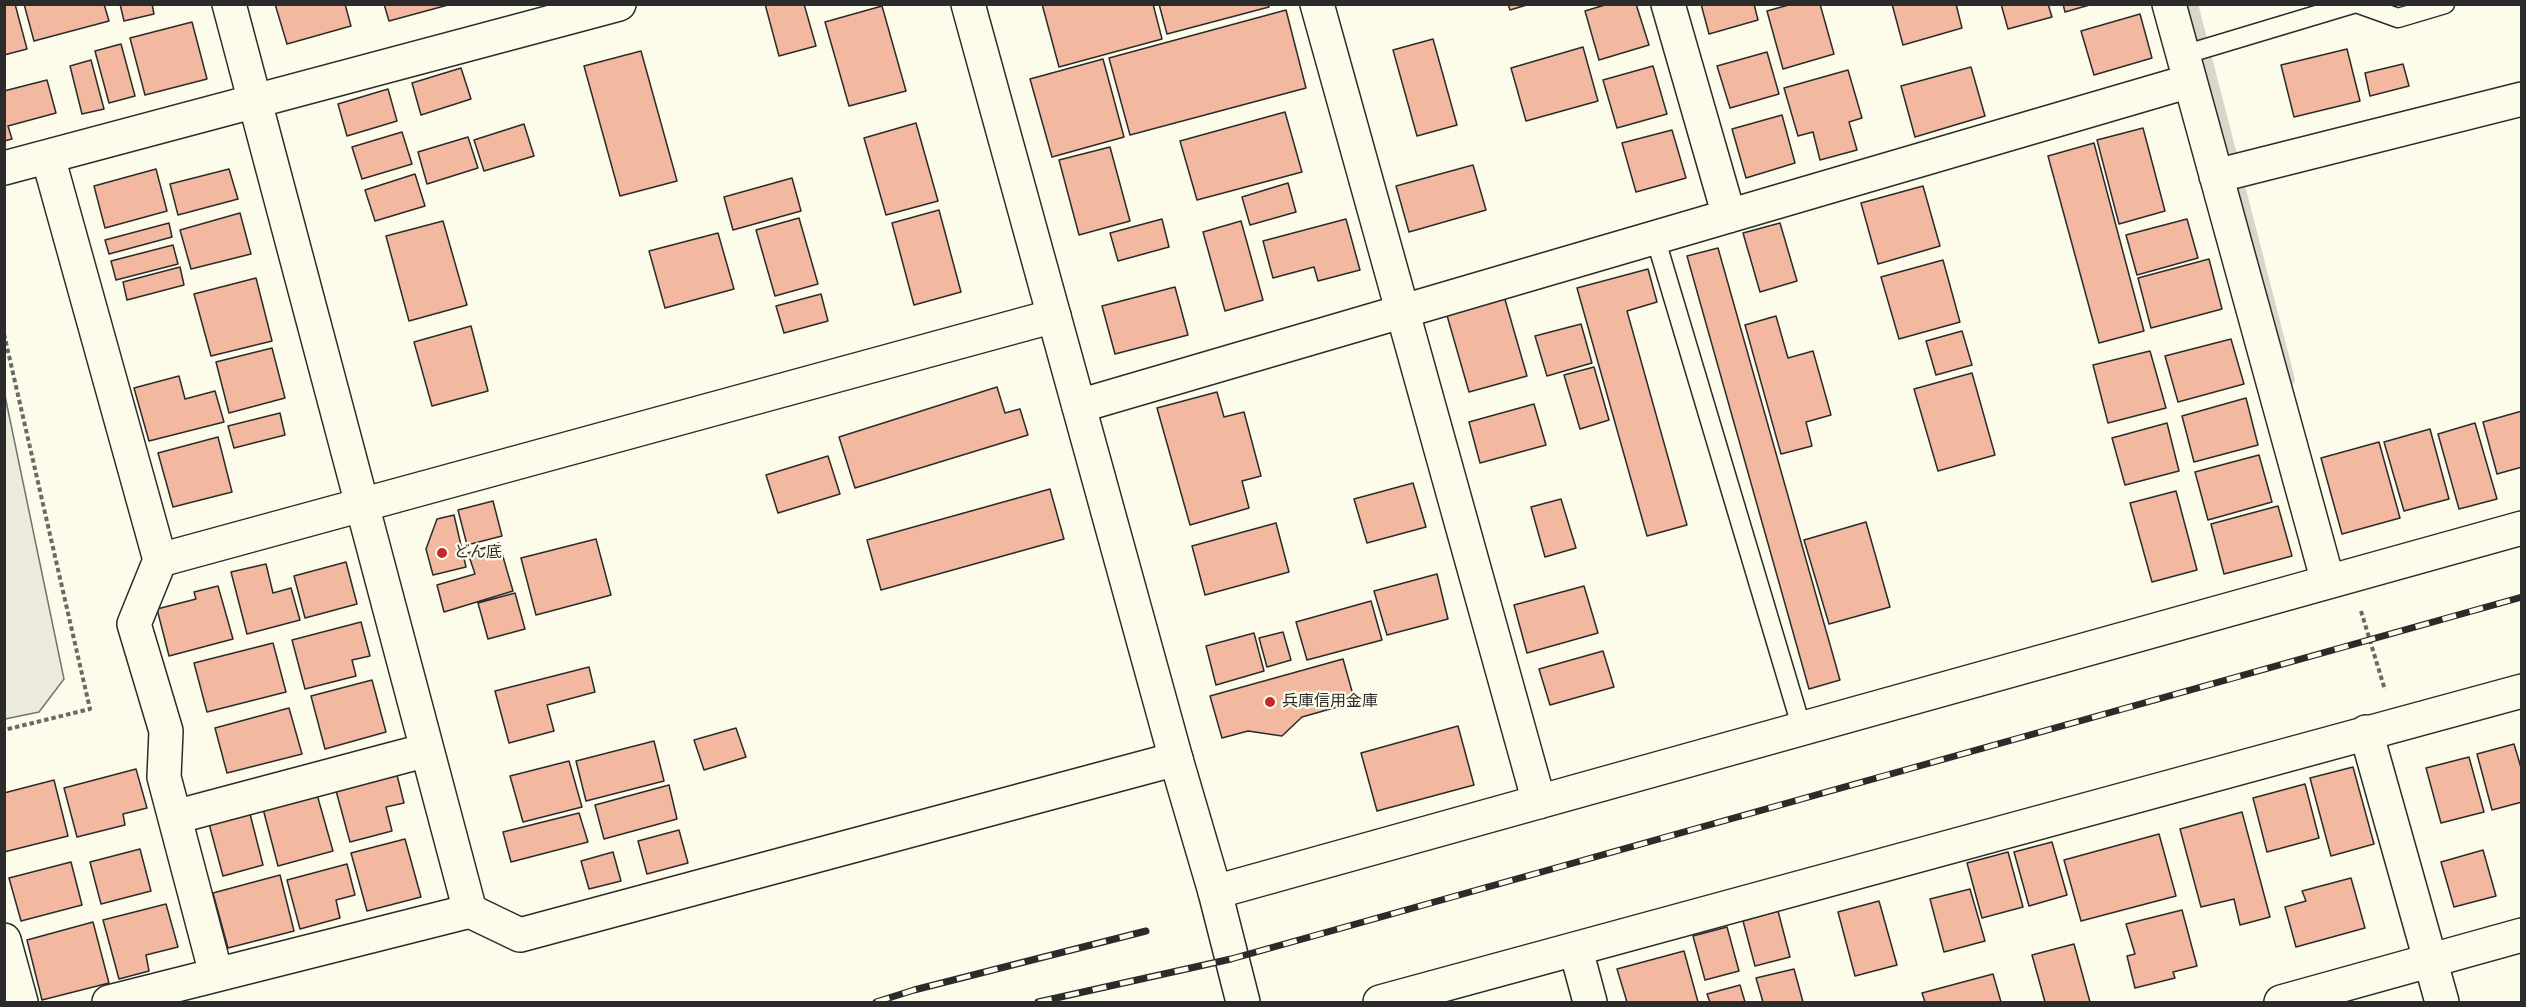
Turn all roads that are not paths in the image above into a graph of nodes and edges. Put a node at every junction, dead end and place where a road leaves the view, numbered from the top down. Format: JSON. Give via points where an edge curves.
{"nodes":[{"id":1,"x":229,"y":4,"type":"edge"},
{"id":2,"x":619,"y":4,"type":"edge"},
{"id":3,"x":968,"y":4,"type":"edge"},
{"id":4,"x":1317,"y":4,"type":"edge"},
{"id":5,"x":1668,"y":4,"type":"edge"},
{"id":6,"x":2169,"y":4,"type":"edge"},
{"id":7,"x":2353,"y":4,"type":"edge"},
{"id":8,"x":2359,"y":4,"type":"edge"},
{"id":9,"x":2445,"y":4,"type":"edge"},
{"id":10,"x":2187,"y":68,"type":"junction"},
{"id":11,"x":2522,"y":99,"type":"edge"},
{"id":12,"x":255,"y":102,"type":"junction"},
{"id":13,"x":48,"y":157,"type":"junction"},
{"id":14,"x":4,"y":168,"type":"edge"},
{"id":15,"x":2216,"y":176,"type":"junction"},
{"id":16,"x":1729,"y":216,"type":"junction"},
{"id":17,"x":1655,"y":237,"type":"junction"},
{"id":18,"x":1402,"y":311,"type":"junction"},
{"id":19,"x":1054,"y":316,"type":"junction"},
{"id":20,"x":1078,"y":406,"type":"junction"},
{"id":21,"x":362,"y":505,"type":"junction"},
{"id":22,"x":2522,"y":528,"type":"edge"},
{"id":23,"x":160,"y":560,"type":"junction"},
{"id":24,"x":2339,"y":579,"type":"junction"},
{"id":25,"x":2522,"y":691,"type":"edge"},
{"id":26,"x":2381,"y":728,"type":"junction"},
{"id":27,"x":1802,"y":729,"type":"junction"},
{"id":28,"x":427,"y":750,"type":"junction"},
{"id":29,"x":1176,"y":759,"type":"junction"},
{"id":30,"x":1539,"y":802,"type":"junction"},
{"id":31,"x":175,"y":817,"type":"junction"},
{"id":32,"x":1215,"y":892,"type":"junction"},
{"id":33,"x":470,"y":911,"type":"junction"},
{"id":34,"x":2522,"y":935,"type":"edge"},
{"id":35,"x":4,"y":940,"type":"edge"},
{"id":36,"x":1576,"y":950,"type":"junction"},
{"id":37,"x":2430,"y":960,"type":"junction"},
{"id":38,"x":216,"y":974,"type":"junction"},
{"id":39,"x":21,"y":1002,"type":"edge"},
{"id":40,"x":109,"y":1002,"type":"edge"},
{"id":41,"x":1244,"y":1002,"type":"edge"},
{"id":42,"x":1380,"y":1002,"type":"edge"},
{"id":43,"x":1590,"y":1002,"type":"edge"},
{"id":44,"x":2281,"y":1002,"type":"edge"},
{"id":45,"x":2442,"y":1002,"type":"edge"}],
"edges":[{"from":1,"to":12,"type":"street"},
{"from":2,"to":12,"type":"street"},
{"from":3,"to":19,"type":"street"},
{"from":4,"to":18,"type":"street"},
{"from":5,"to":16,"type":"street"},
{"from":6,"to":10,"type":"street"},
{"from":7,"to":10,"type":"lane"},
{"from":8,"to":9,"type":"lane","via":[[2398,18]]},
{"from":10,"to":15,"type":"street"},
{"from":10,"to":16,"type":"street"},
{"from":11,"to":15,"type":"street"},
{"from":12,"to":13,"type":"street"},
{"from":12,"to":21,"type":"street"},
{"from":13,"to":14,"type":"street"},
{"from":13,"to":23,"type":"street"},
{"from":15,"to":24,"type":"street"},
{"from":16,"to":17,"type":"street"},
{"from":17,"to":18,"type":"street"},
{"from":17,"to":27,"type":"lane"},
{"from":18,"to":20,"type":"street"},
{"from":18,"to":30,"type":"street"},
{"from":19,"to":20,"type":"street"},
{"from":19,"to":21,"type":"street"},
{"from":20,"to":29,"type":"street"},
{"from":21,"to":23,"type":"street"},
{"from":21,"to":28,"type":"street"},
{"from":22,"to":24,"type":"street"},
{"from":23,"to":31,"type":"street","via":[[134,624],[166,730],[164,777]]},
{"from":24,"to":27,"type":"street"},
{"from":25,"to":26,"type":"street"},
{"from":26,"to":36,"type":"street"},
{"from":26,"to":37,"type":"street"},
{"from":27,"to":30,"type":"street"},
{"from":28,"to":31,"type":"street"},
{"from":28,"to":33,"type":"street"},
{"from":29,"to":32,"type":"street"},
{"from":29,"to":33,"type":"street","via":[[520,935]]},
{"from":30,"to":32,"type":"street"},
{"from":31,"to":38,"type":"street"},
{"from":32,"to":41,"type":"street"},
{"from":33,"to":38,"type":"street"},
{"from":34,"to":37,"type":"street"},
{"from":35,"to":39,"type":"street"},
{"from":36,"to":42,"type":"street"},
{"from":36,"to":43,"type":"street"},
{"from":37,"to":44,"type":"street"},
{"from":37,"to":45,"type":"street"},
{"from":38,"to":40,"type":"street"}]}
